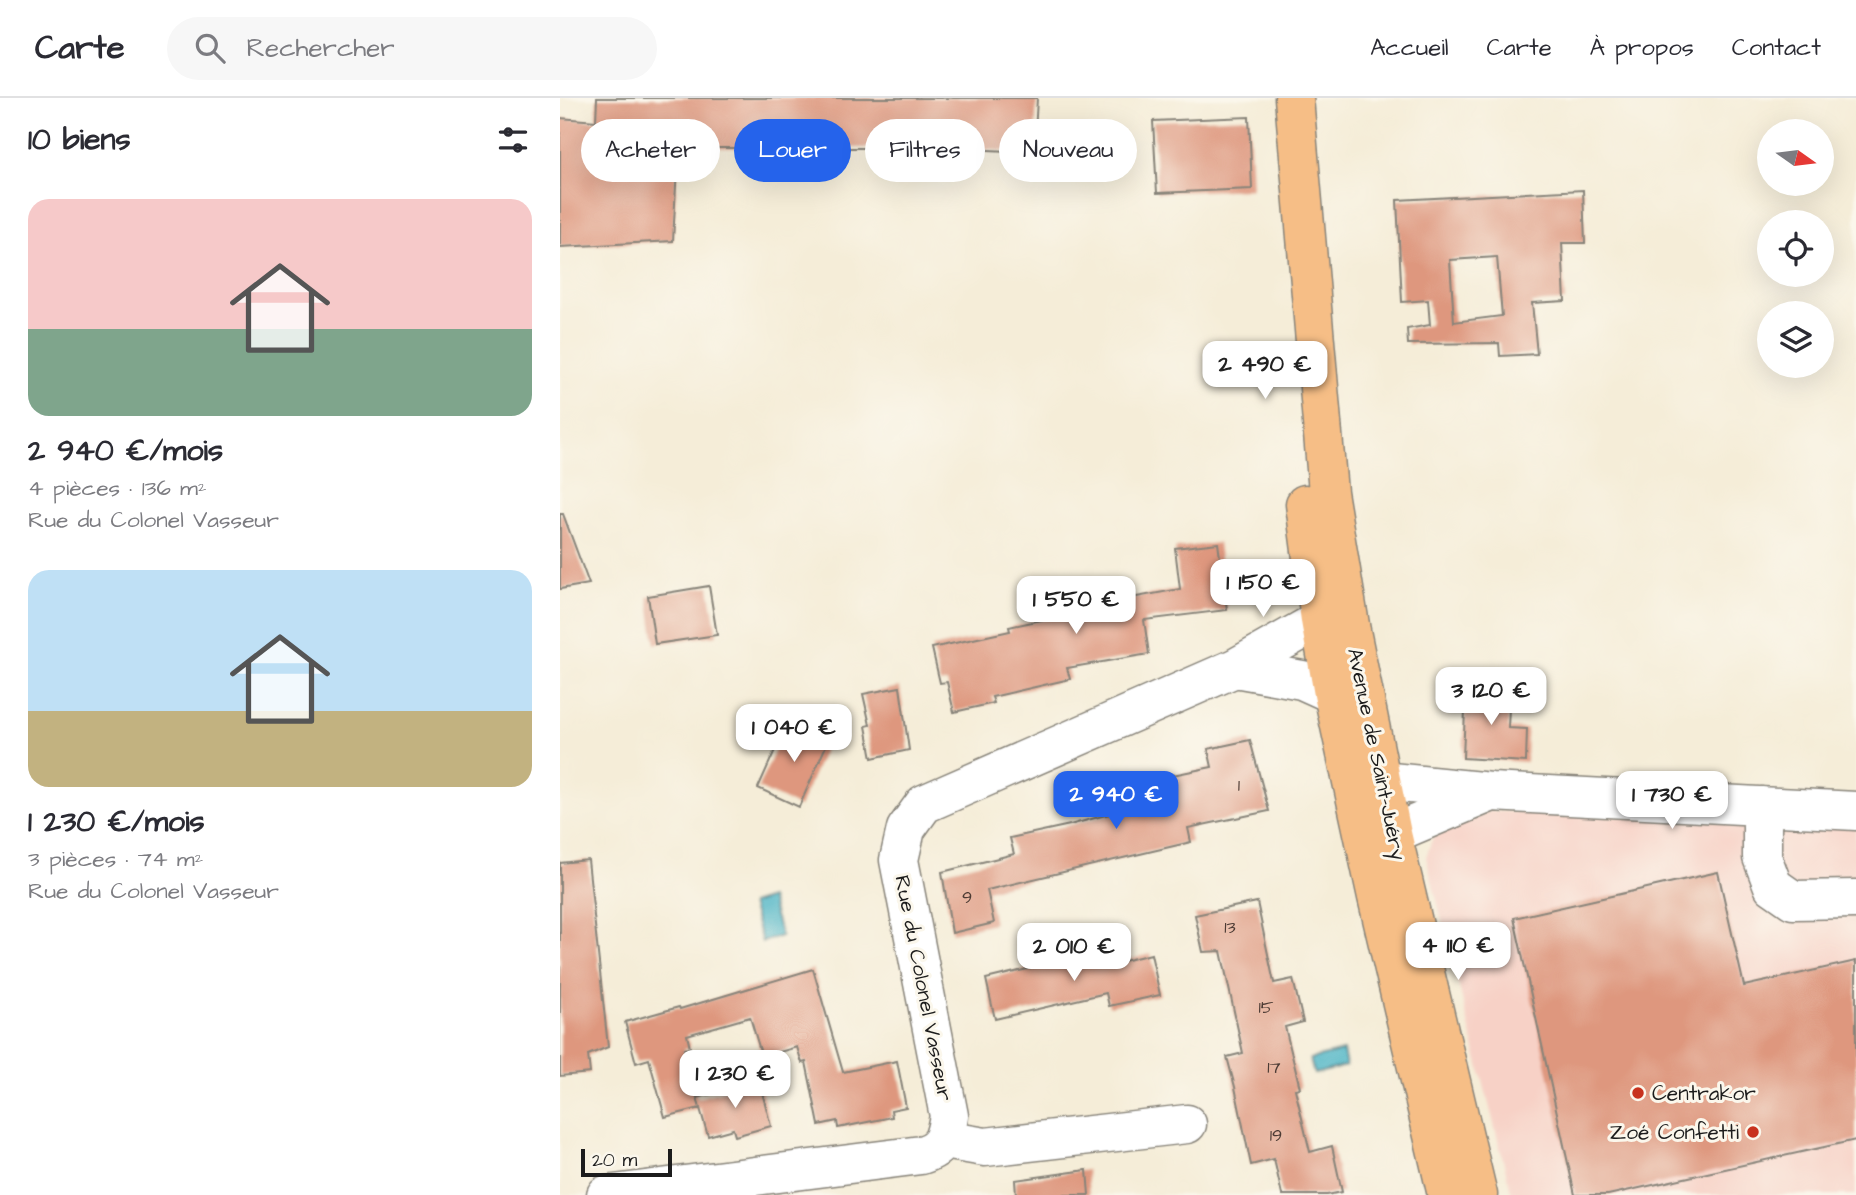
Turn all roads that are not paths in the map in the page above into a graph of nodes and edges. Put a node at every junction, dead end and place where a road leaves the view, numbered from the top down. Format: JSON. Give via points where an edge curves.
{"nodes":[{"id":1,"x":1267,"y":98,"type":"edge"},
{"id":2,"x":1294,"y":98,"type":"edge"},
{"id":3,"x":1320,"y":620,"type":"junction"},
{"id":4,"x":1235,"y":668,"type":"junction"},
{"id":5,"x":1333,"y":694,"type":"junction"},
{"id":6,"x":1381,"y":781,"type":"junction"},
{"id":7,"x":1491,"y":792,"type":"junction"},
{"id":8,"x":1762,"y":806,"type":"junction"},
{"id":9,"x":1856,"y":811,"type":"edge"},
{"id":10,"x":1392,"y":834,"type":"junction"},
{"id":11,"x":1856,"y":899,"type":"edge"},
{"id":12,"x":1187,"y":1124,"type":"dead end"},
{"id":13,"x":944,"y":1140,"type":"junction"},
{"id":14,"x":606,"y":1195,"type":"edge"},
{"id":15,"x":1447,"y":1195,"type":"edge"},
{"id":16,"x":1478,"y":1195,"type":"edge"}],
"edges":[{"from":1,"to":3,"type":"main road","name":"Avenue de Saint-Juéry","via":[[1303,492]]},
{"from":2,"to":6,"type":"main road","name":"Avenue de Saint-Juéry","via":[[1328,492]]},
{"from":3,"to":4,"type":"street","name":"Rue du Colonel Vasseur"},
{"from":3,"to":5,"type":"main road","name":"Avenue de Saint-Juéry"},
{"from":4,"to":5,"type":"street","via":[[1302,681]]},
{"from":4,"to":13,"type":"street","name":"Rue du Colonel Vasseur","via":[[924,804],[906,829],[899,860],[949,1116]]},
{"from":5,"to":15,"type":"main road","name":"Avenue de Saint-Juéry"},
{"from":6,"to":7,"type":"street"},
{"from":6,"to":10,"type":"main road","name":"Avenue de Saint-Juéry"},
{"from":7,"to":8,"type":"street"},
{"from":7,"to":10,"type":"street"},
{"from":8,"to":9,"type":"street"},
{"from":8,"to":11,"type":"street","via":[[1762,857],[1773,886],[1793,900]]},
{"from":10,"to":16,"type":"main road","name":"Avenue de Saint-Juéry"},
{"from":12,"to":13,"type":"street","via":[[985,1147]]},
{"from":13,"to":14,"type":"street","via":[[934,1151],[921,1155]]}]}
